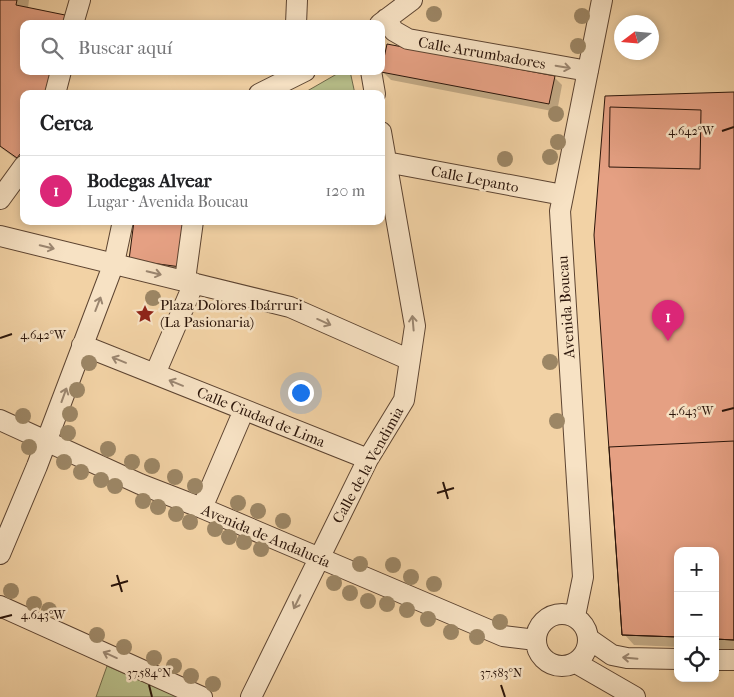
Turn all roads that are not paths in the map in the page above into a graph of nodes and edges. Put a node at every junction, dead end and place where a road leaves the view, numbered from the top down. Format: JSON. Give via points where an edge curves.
{"nodes":[{"id":1,"x":80,"y":0,"type":"edge"},
{"id":2,"x":297,"y":0,"type":"edge"},
{"id":3,"x":412,"y":0,"type":"edge"},
{"id":4,"x":602,"y":0,"type":"edge"},
{"id":5,"x":74,"y":20,"type":"edge"},
{"id":6,"x":296,"y":20,"type":"edge"},
{"id":7,"x":384,"y":20,"type":"edge"},
{"id":8,"x":385,"y":23,"type":"edge"},
{"id":9,"x":588,"y":71,"type":"junction"},
{"id":10,"x":60,"y":75,"type":"edge"},
{"id":11,"x":296,"y":75,"type":"edge"},
{"id":12,"x":372,"y":75,"type":"edge"},
{"id":13,"x":56,"y":90,"type":"edge"},
{"id":14,"x":267,"y":90,"type":"edge"},
{"id":15,"x":374,"y":90,"type":"edge"},
{"id":16,"x":386,"y":170,"type":"edge"},
{"id":17,"x":20,"y":172,"type":"edge"},
{"id":18,"x":20,"y":193,"type":"edge"},
{"id":19,"x":563,"y":195,"type":"junction"},
{"id":20,"x":0,"y":201,"type":"edge"},
{"id":21,"x":122,"y":225,"type":"edge"},
{"id":22,"x":193,"y":225,"type":"edge"},
{"id":23,"x":0,"y":236,"type":"edge"},
{"id":24,"x":114,"y":263,"type":"junction"},
{"id":25,"x":190,"y":282,"type":"junction"},
{"id":26,"x":82,"y":345,"type":"junction"},
{"id":27,"x":410,"y":360,"type":"junction"},
{"id":28,"x":155,"y":374,"type":"junction"},
{"id":29,"x":244,"y":410,"type":"junction"},
{"id":30,"x":0,"y":420,"type":"edge"},
{"id":31,"x":47,"y":440,"type":"junction"},
{"id":32,"x":368,"y":459,"type":"junction"},
{"id":33,"x":202,"y":508,"type":"junction"},
{"id":34,"x":0,"y":554,"type":"edge"},
{"id":35,"x":318,"y":558,"type":"junction"},
{"id":36,"x":0,"y":606,"type":"edge"},
{"id":37,"x":575,"y":616,"type":"junction"},
{"id":38,"x":588,"y":639,"type":"junction"},
{"id":39,"x":536,"y":640,"type":"junction"},
{"id":40,"x":674,"y":659,"type":"edge"},
{"id":41,"x":719,"y":660,"type":"edge"},
{"id":42,"x":734,"y":660,"type":"edge"},
{"id":43,"x":576,"y":662,"type":"junction"},
{"id":44,"x":202,"y":697,"type":"edge"},
{"id":45,"x":251,"y":697,"type":"edge"},
{"id":46,"x":635,"y":697,"type":"edge"}],
"edges":[{"from":1,"to":5,"type":"street"},
{"from":2,"to":6,"type":"street"},
{"from":3,"to":7,"type":"street"},
{"from":4,"to":9,"type":"street","name":"Avenida Boucau"},
{"from":8,"to":9,"type":"street","name":"Calle Arrumbadores","one_way":true,"via":[[408,40]]},
{"from":9,"to":19,"type":"street","name":"Avenida Boucau"},
{"from":10,"to":13,"type":"street"},
{"from":11,"to":14,"type":"street"},
{"from":12,"to":15,"type":"street"},
{"from":16,"to":19,"type":"street","name":"Calle Lepanto"},
{"from":27,"to":16,"type":"street","name":"Calle de la Vendimia","one_way":true,"via":[[415,326]]},
{"from":17,"to":20,"type":"street"},
{"from":18,"to":20,"type":"street"},
{"from":19,"to":37,"type":"street","name":"Avenida Boucau","via":[[560,211],[583,577]]},
{"from":21,"to":24,"type":"street"},
{"from":22,"to":25,"type":"street"},
{"from":23,"to":24,"type":"street","one_way":true},
{"from":24,"to":25,"type":"street","one_way":true},
{"from":26,"to":24,"type":"street","one_way":true},
{"from":25,"to":27,"type":"street","one_way":true,"via":[[290,307]]},
{"from":25,"to":28,"type":"street"},
{"from":28,"to":26,"type":"street","one_way":true},
{"from":31,"to":26,"type":"street","one_way":true},
{"from":27,"to":32,"type":"street","name":"Calle de la Vendimia","via":[[404,400]]},
{"from":29,"to":28,"type":"street","name":"Calle Ciudad de Lima","one_way":true},
{"from":29,"to":32,"type":"street","name":"Calle Ciudad de Lima"},
{"from":29,"to":33,"type":"street"},
{"from":30,"to":31,"type":"street","name":"Avenida de Andalucía"},
{"from":31,"to":33,"type":"street","name":"Avenida de Andalucía","via":[[140,484]]},
{"from":31,"to":34,"type":"street"},
{"from":32,"to":35,"type":"street","name":"Calle de la Vendimia"},
{"from":33,"to":35,"type":"street","name":"Avenida de Andalucía"},
{"from":35,"to":39,"type":"street","name":"Avenida de Andalucía","via":[[503,636]]},
{"from":35,"to":45,"type":"street","name":"Calle de la Vendimia","one_way":true},
{"from":44,"to":36,"type":"street","one_way":true},
{"from":37,"to":38,"type":"street","via":[[584,626]]},
{"from":37,"to":39,"type":"street","via":[[564,613],[544,620]]},
{"from":40,"to":38,"type":"street","one_way":true,"via":[[612,655]]},
{"from":38,"to":43,"type":"street","via":[[588,648]]},
{"from":39,"to":43,"type":"street","via":[[538,651],[554,666]]},
{"from":41,"to":42,"type":"street"},
{"from":43,"to":46,"type":"street"}]}
